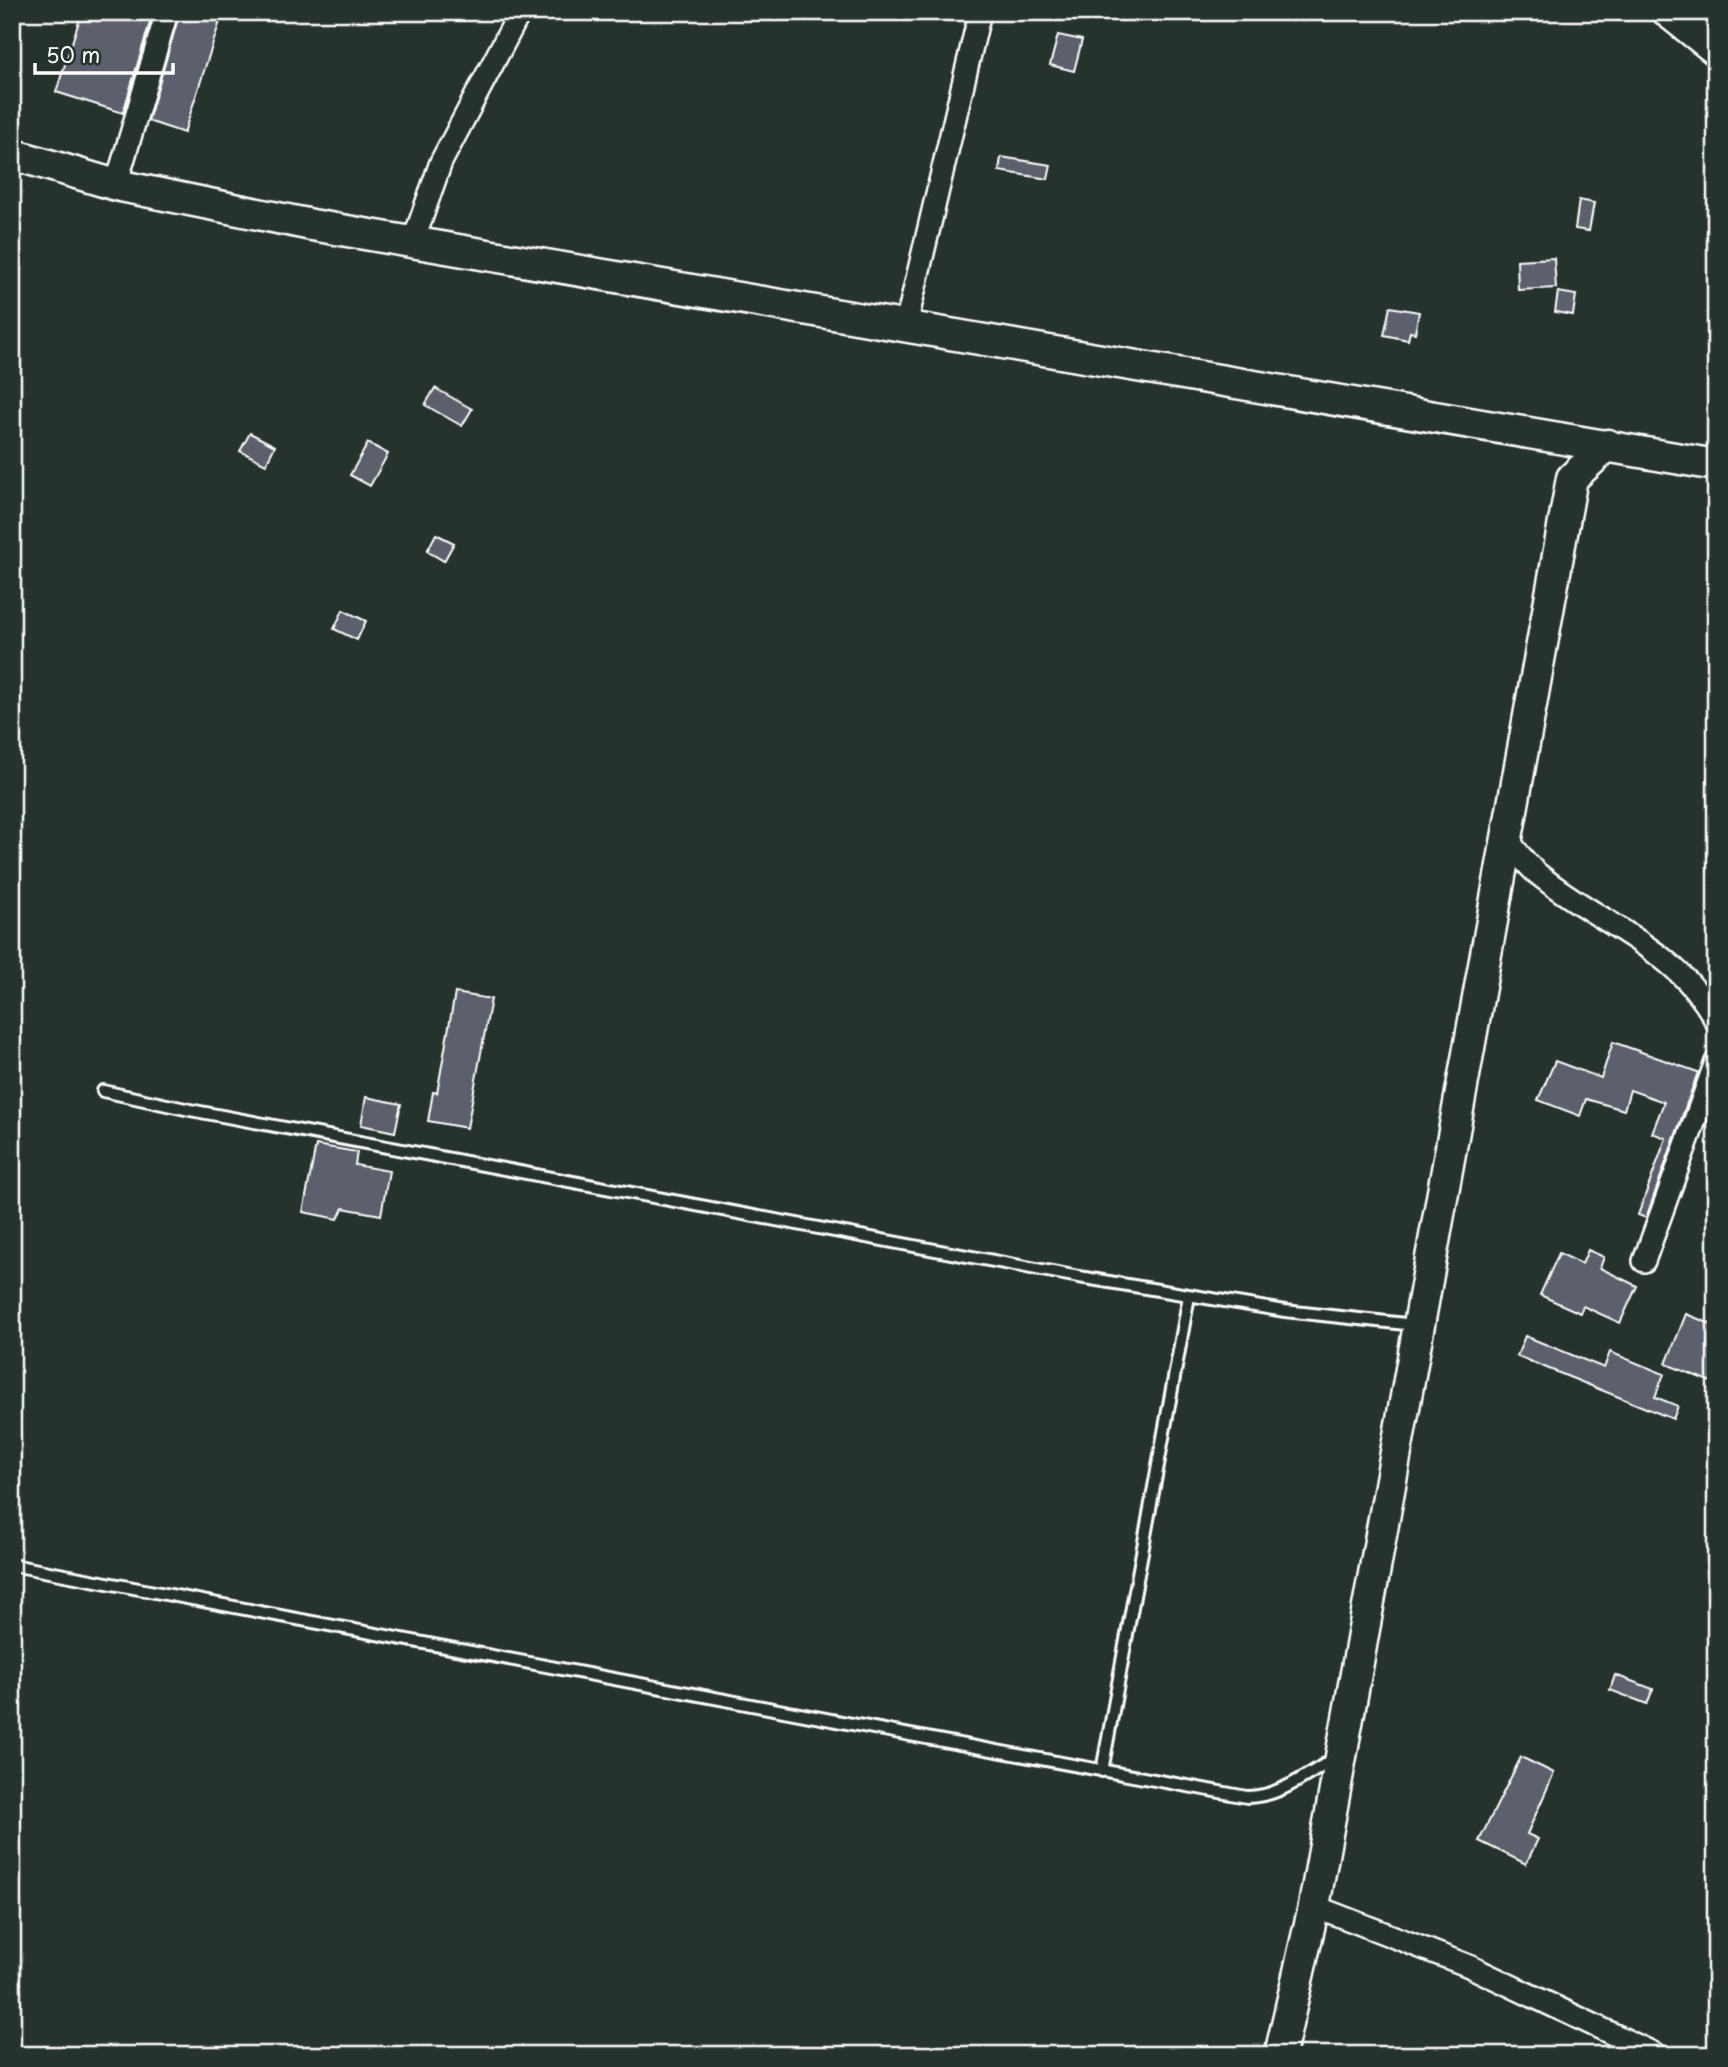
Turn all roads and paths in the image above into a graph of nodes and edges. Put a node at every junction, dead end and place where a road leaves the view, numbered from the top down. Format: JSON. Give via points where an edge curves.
{"nodes":[{"id":1,"x":167,"y":12,"type":"edge"},
{"id":2,"x":520,"y":12,"type":"edge"},
{"id":3,"x":980,"y":12,"type":"edge"},
{"id":4,"x":1668,"y":12,"type":"edge"},
{"id":5,"x":1716,"y":50,"type":"edge"},
{"id":6,"x":12,"y":154,"type":"edge"},
{"id":7,"x":116,"y":185,"type":"junction"},
{"id":8,"x":413,"y":242,"type":"junction"},
{"id":9,"x":906,"y":325,"type":"junction"},
{"id":10,"x":1547,"y":436,"type":"junction"},
{"id":11,"x":1608,"y":446,"type":"junction"},
{"id":12,"x":1716,"y":465,"type":"edge"},
{"id":13,"x":1573,"y":478,"type":"junction"},
{"id":14,"x":1506,"y":837,"type":"junction"},
{"id":15,"x":1716,"y":1021,"type":"edge"},
{"id":16,"x":1716,"y":1062,"type":"edge"},
{"id":17,"x":103,"y":1091,"type":"dead end"},
{"id":18,"x":1644,"y":1261,"type":"dead end"},
{"id":19,"x":1189,"y":1296,"type":"junction"},
{"id":20,"x":1421,"y":1326,"type":"junction"},
{"id":21,"x":12,"y":1565,"type":"edge"},
{"id":22,"x":1339,"y":1755,"type":"junction"},
{"id":23,"x":1102,"y":1771,"type":"junction"},
{"id":24,"x":1314,"y":1906,"type":"junction"},
{"id":25,"x":1280,"y":2055,"type":"edge"},
{"id":26,"x":1657,"y":2055,"type":"edge"}],
"edges":[{"from":1,"to":7,"type":"street"},
{"from":2,"to":8,"type":"street","via":[[441,162]]},
{"from":3,"to":9,"type":"street"},
{"from":4,"to":5,"type":"main road"},
{"from":6,"to":7,"type":"main road"},
{"from":7,"to":8,"type":"main road"},
{"from":8,"to":9,"type":"main road"},
{"from":9,"to":10,"type":"main road"},
{"from":10,"to":11,"type":"main road"},
{"from":10,"to":13,"type":"main road"},
{"from":11,"to":12,"type":"main road"},
{"from":11,"to":13,"type":"main road"},
{"from":13,"to":14,"type":"main road"},
{"from":14,"to":15,"type":"street","via":[[1536,873],[1677,970]]},
{"from":14,"to":20,"type":"main road"},
{"from":16,"to":18,"type":"street"},
{"from":17,"to":19,"type":"lane"},
{"from":19,"to":20,"type":"lane"},
{"from":19,"to":23,"type":"lane"},
{"from":20,"to":22,"type":"main road"},
{"from":21,"to":23,"type":"lane"},
{"from":22,"to":23,"type":"lane","via":[[1261,1797]]},
{"from":22,"to":24,"type":"main road"},
{"from":24,"to":25,"type":"main road"},
{"from":24,"to":26,"type":"street","via":[[1469,1966]]}]}
